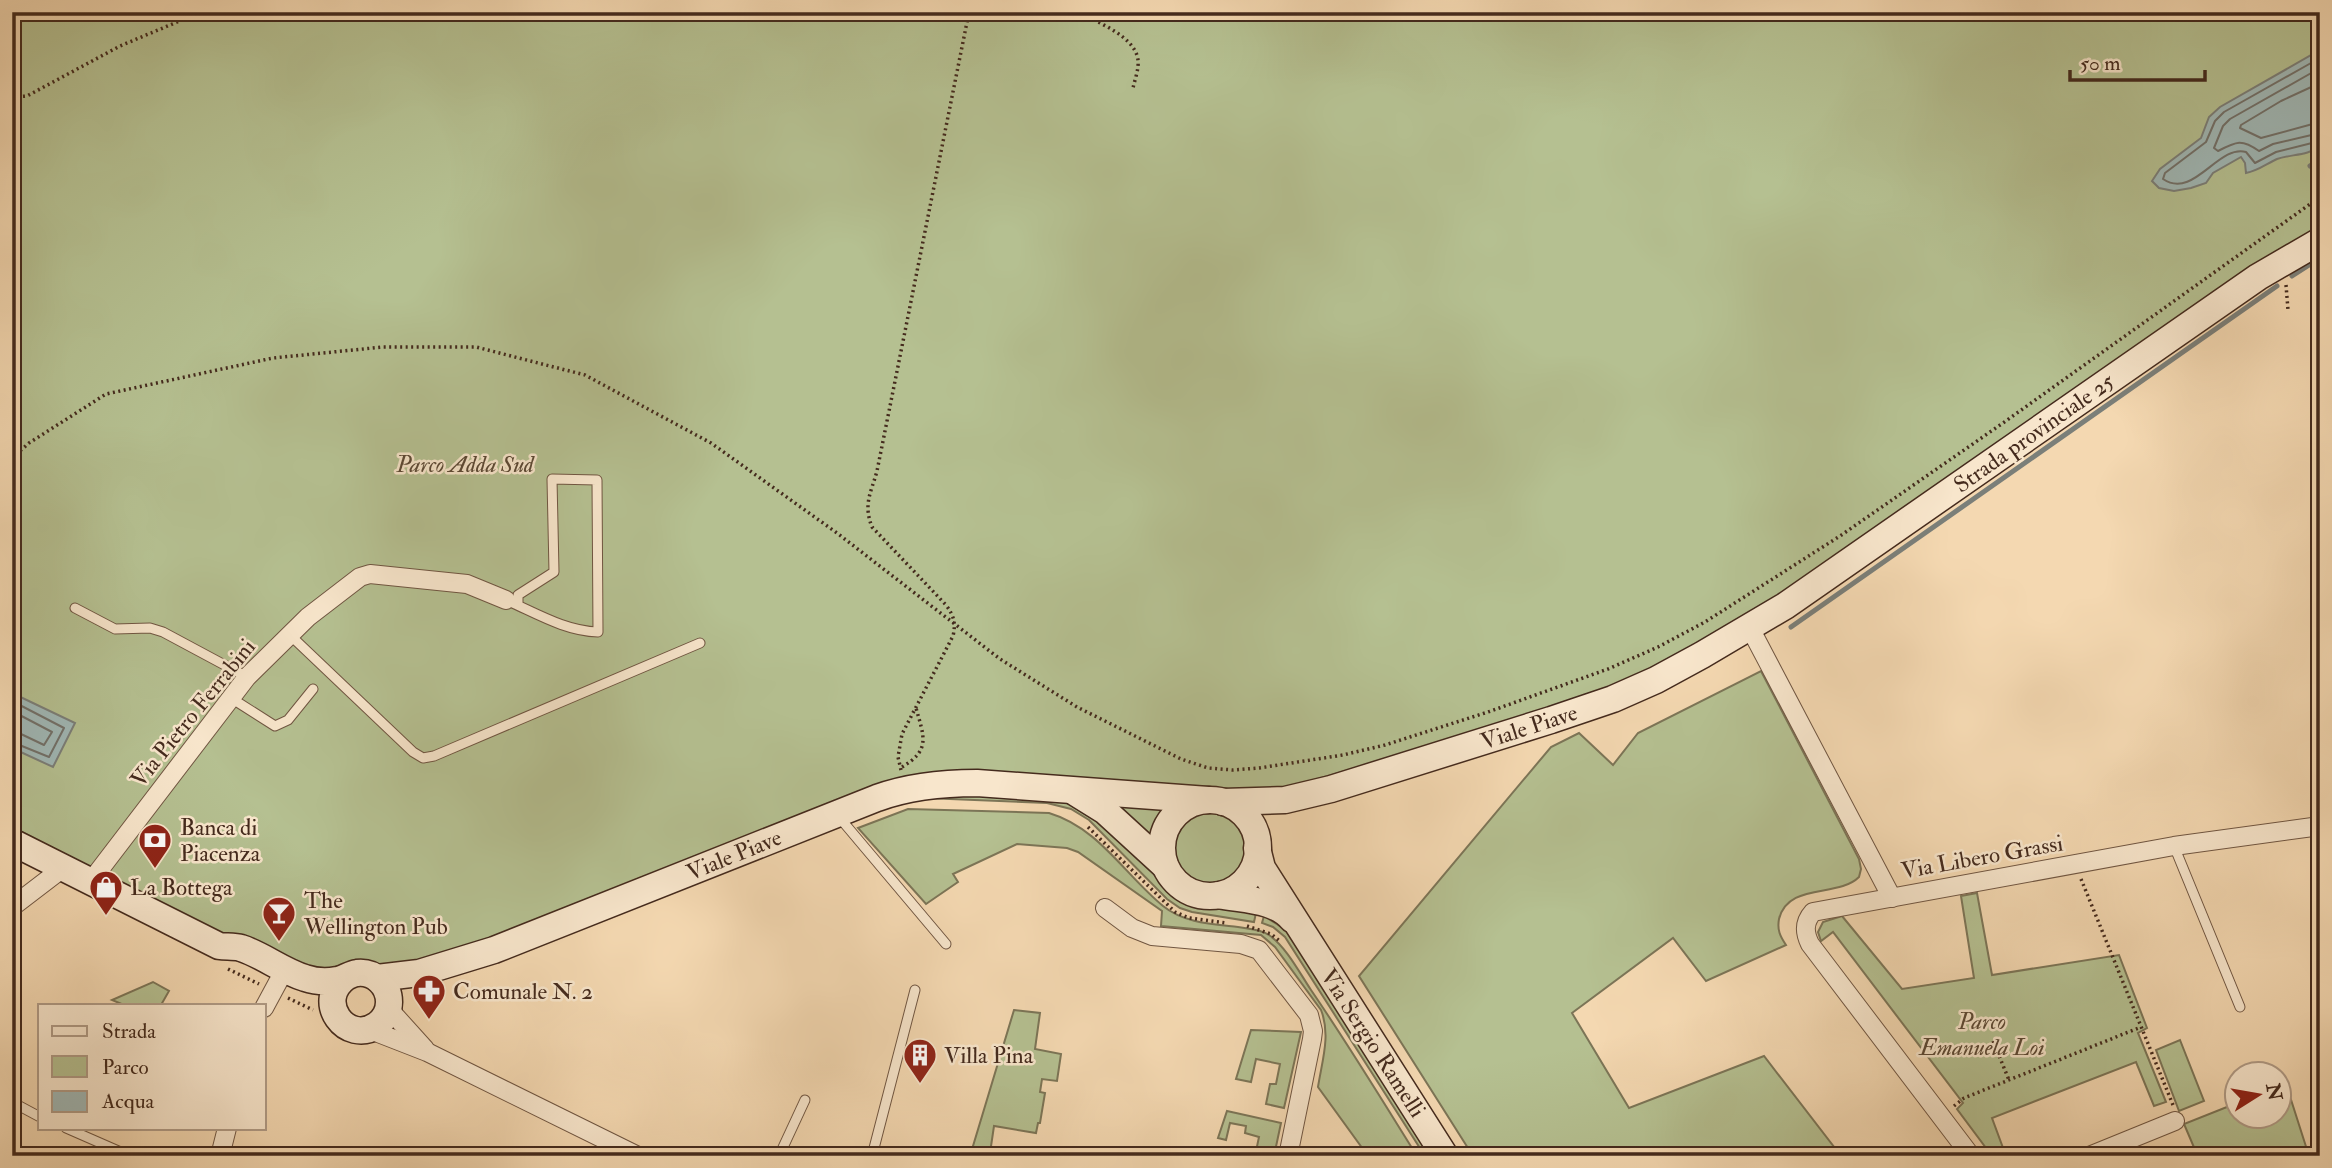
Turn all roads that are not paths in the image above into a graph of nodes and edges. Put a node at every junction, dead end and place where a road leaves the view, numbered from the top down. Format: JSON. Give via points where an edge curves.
{"nodes":[{"id":1,"x":2320,"y":241,"type":"edge"},
{"id":2,"x":512,"y":603,"type":"junction"},
{"id":3,"x":75,"y":608,"type":"dead end"},
{"id":4,"x":1750,"y":628,"type":"junction"},
{"id":5,"x":290,"y":635,"type":"junction"},
{"id":6,"x":701,"y":643,"type":"dead end"},
{"id":7,"x":247,"y":677,"type":"junction"},
{"id":8,"x":313,"y":689,"type":"dead end"},
{"id":9,"x":231,"y":698,"type":"junction"},
{"id":10,"x":1058,"y":788,"type":"junction"},
{"id":11,"x":1296,"y":797,"type":"junction"},
{"id":12,"x":1215,"y":801,"type":"junction"},
{"id":13,"x":837,"y":814,"type":"junction"},
{"id":14,"x":2320,"y":826,"type":"edge"},
{"id":15,"x":12,"y":842,"type":"edge"},
{"id":16,"x":1257,"y":844,"type":"junction"},
{"id":17,"x":2174,"y":846,"type":"junction"},
{"id":18,"x":1165,"y":866,"type":"junction"},
{"id":19,"x":63,"y":868,"type":"junction"},
{"id":20,"x":90,"y":881,"type":"junction"},
{"id":21,"x":1219,"y":895,"type":"junction"},
{"id":22,"x":1892,"y":898,"type":"junction"},
{"id":23,"x":12,"y":907,"type":"edge"},
{"id":24,"x":1105,"y":908,"type":"dead end"},
{"id":25,"x":1301,"y":931,"type":"junction"},
{"id":26,"x":946,"y":944,"type":"dead end"},
{"id":27,"x":282,"y":975,"type":"junction"},
{"id":28,"x":346,"y":977,"type":"junction"},
{"id":29,"x":915,"y":990,"type":"dead end"},
{"id":30,"x":385,"y":994,"type":"junction"},
{"id":31,"x":266,"y":1004,"type":"edge"},
{"id":32,"x":2240,"y":1007,"type":"dead end"},
{"id":33,"x":334,"y":1011,"type":"junction"},
{"id":34,"x":368,"y":1029,"type":"junction"},
{"id":35,"x":427,"y":1052,"type":"junction"},
{"id":36,"x":805,"y":1100,"type":"dead end"},
{"id":37,"x":12,"y":1102,"type":"edge"},
{"id":38,"x":38,"y":1115,"type":"edge"},
{"id":39,"x":2175,"y":1121,"type":"road end"},
{"id":40,"x":71,"y":1130,"type":"edge"},
{"id":41,"x":227,"y":1130,"type":"edge"},
{"id":42,"x":130,"y":1156,"type":"edge"},
{"id":43,"x":220,"y":1156,"type":"edge"},
{"id":44,"x":638,"y":1156,"type":"edge"},
{"id":45,"x":779,"y":1156,"type":"edge"},
{"id":46,"x":872,"y":1156,"type":"edge"},
{"id":47,"x":1288,"y":1156,"type":"edge"},
{"id":48,"x":1445,"y":1156,"type":"edge"},
{"id":49,"x":1971,"y":1156,"type":"edge"},
{"id":50,"x":2089,"y":1156,"type":"edge"}],
"edges":[{"from":1,"to":4,"type":"street","name":"Strada provinciale 25","via":[[2258,277]]},
{"from":2,"to":2,"type":"lane","via":[[580,631],[598,632],[597,480],[552,479],[554,572]]},
{"from":2,"to":5,"type":"street","name":"Via Pietro Ferrabini","via":[[467,584],[370,574]]},
{"from":3,"to":7,"type":"lane","via":[[115,629],[163,632]]},
{"from":4,"to":11,"type":"street","name":"Viale Piave","via":[[1613,699],[1367,779]]},
{"from":4,"to":22,"type":"street"},
{"from":5,"to":6,"type":"lane","via":[[423,758]]},
{"from":5,"to":7,"type":"street","name":"Via Pietro Ferrabini"},
{"from":7,"to":9,"type":"street","name":"Via Pietro Ferrabini"},
{"from":8,"to":9,"type":"lane","via":[[288,720],[275,726]]},
{"from":9,"to":20,"type":"street","name":"Via Pietro Ferrabini"},
{"from":10,"to":12,"type":"street","name":"Viale Piave"},
{"from":10,"to":13,"type":"street","name":"Viale Piave","via":[[903,778]]},
{"from":10,"to":18,"type":"street","name":"Viale Piave","via":[[1094,802]]},
{"from":11,"to":12,"type":"street","name":"Viale Piave"},
{"from":11,"to":16,"type":"street","name":"Viale Piave","via":[[1271,814]]},
{"from":12,"to":16,"type":"street","via":[[1245,816]]},
{"from":12,"to":18,"type":"street","name":"Viale Piave","via":[[1193,803],[1170,822],[1163,836]]},
{"from":13,"to":26,"type":"lane"},
{"from":13,"to":30,"type":"street","name":"Viale Piave","via":[[528,938],[419,973]]},
{"from":14,"to":17,"type":"street","name":"Via Libero Grassi"},
{"from":15,"to":19,"type":"street"},
{"from":16,"to":21,"type":"street","name":"Viale Piave","via":[[1255,864],[1247,879]]},
{"from":16,"to":25,"type":"street","name":"Via Sergio Ramelli","via":[[1262,868]]},
{"from":17,"to":22,"type":"street","name":"Via Libero Grassi"},
{"from":17,"to":32,"type":"lane"},
{"from":18,"to":21,"type":"street","name":"Viale Piave","via":[[1186,890]]},
{"from":19,"to":20,"type":"street"},
{"from":19,"to":23,"type":"street"},
{"from":20,"to":27,"type":"street","via":[[219,946],[240,948]]},
{"from":21,"to":25,"type":"street","name":"Via Sergio Ramelli","via":[[1276,906]]},
{"from":22,"to":49,"type":"street","name":"Via Libero Grassi","via":[[1820,909],[1808,917],[1805,933]]},
{"from":24,"to":47,"type":"street","via":[[1152,936],[1241,944],[1259,950],[1309,1015],[1313,1031]]},
{"from":25,"to":48,"type":"street","name":"Via Sergio Ramelli"},
{"from":27,"to":28,"type":"street","via":[[322,981]]},
{"from":27,"to":31,"type":"street"},
{"from":27,"to":33,"type":"street"},
{"from":28,"to":30,"type":"street","via":[[363,973]]},
{"from":28,"to":33,"type":"street","via":[[333,993]]},
{"from":29,"to":46,"type":"lane"},
{"from":30,"to":34,"type":"street","via":[[381,1021]]},
{"from":30,"to":35,"type":"street"},
{"from":33,"to":34,"type":"street","via":[[346,1026]]},
{"from":34,"to":35,"type":"street"},
{"from":35,"to":44,"type":"street"},
{"from":36,"to":45,"type":"lane"},
{"from":37,"to":38,"type":"lane"},
{"from":39,"to":50,"type":"street"},
{"from":40,"to":42,"type":"lane"},
{"from":41,"to":43,"type":"street"}]}
